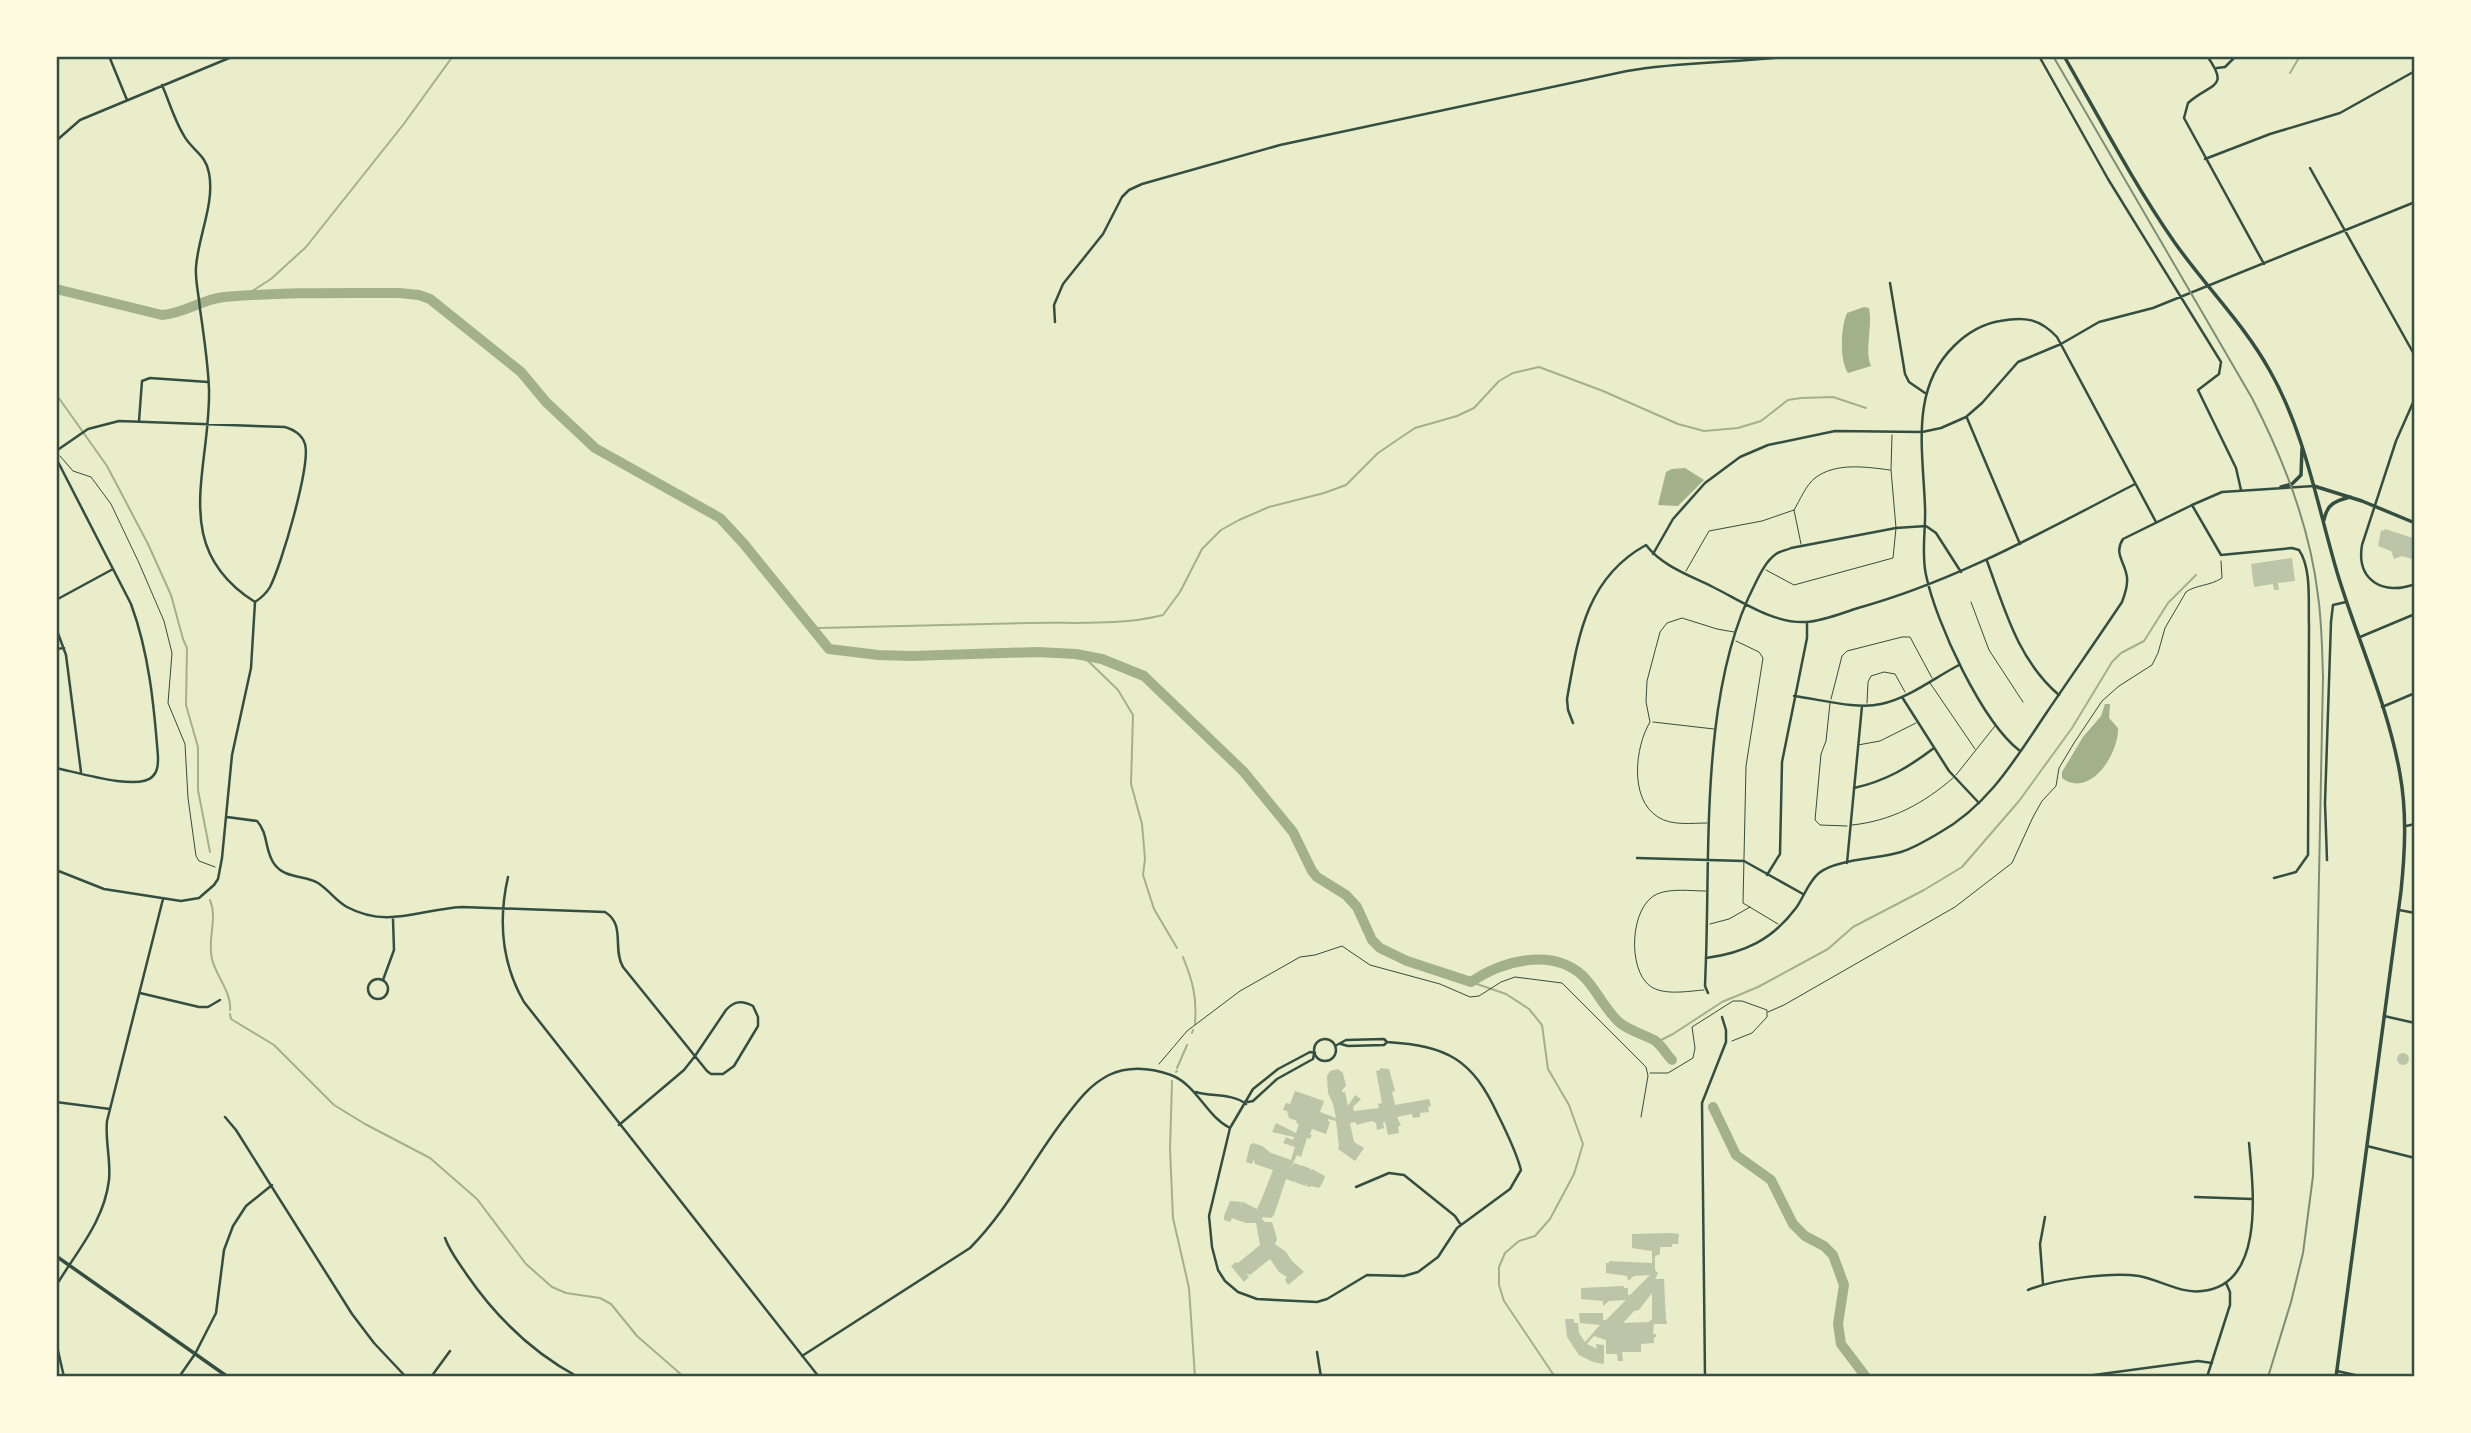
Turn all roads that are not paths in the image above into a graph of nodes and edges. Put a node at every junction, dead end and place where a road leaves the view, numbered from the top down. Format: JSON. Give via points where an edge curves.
{"nodes":[{"id":1,"x":109,"y":56,"type":"edge"},
{"id":2,"x":234,"y":56,"type":"edge"},
{"id":3,"x":1794,"y":56,"type":"edge"},
{"id":4,"x":2039,"y":56,"type":"edge"},
{"id":5,"x":2064,"y":56,"type":"edge"},
{"id":6,"x":2207,"y":56,"type":"edge"},
{"id":7,"x":2236,"y":56,"type":"edge"},
{"id":8,"x":2217,"y":68,"type":"junction"},
{"id":9,"x":2415,"y":71,"type":"edge"},
{"id":10,"x":162,"y":85,"type":"junction"},
{"id":11,"x":127,"y":100,"type":"junction"},
{"id":12,"x":56,"y":141,"type":"edge"},
{"id":13,"x":2205,"y":159,"type":"junction"},
{"id":14,"x":2310,"y":168,"type":"dead end"},
{"id":15,"x":2415,"y":202,"type":"edge"},
{"id":16,"x":2345,"y":232,"type":"junction"},
{"id":17,"x":2264,"y":264,"type":"junction"},
{"id":18,"x":1890,"y":283,"type":"dead end"},
{"id":19,"x":2209,"y":285,"type":"junction"},
{"id":20,"x":2179,"y":296,"type":"junction"},
{"id":21,"x":1055,"y":322,"type":"dead end"},
{"id":22,"x":2061,"y":344,"type":"junction"},
{"id":23,"x":2415,"y":356,"type":"edge"},
{"id":24,"x":208,"y":382,"type":"junction"},
{"id":25,"x":1925,"y":393,"type":"junction"},
{"id":26,"x":2415,"y":398,"type":"edge"},
{"id":27,"x":1966,"y":416,"type":"junction"},
{"id":28,"x":139,"y":421,"type":"junction"},
{"id":29,"x":208,"y":424,"type":"junction"},
{"id":30,"x":1892,"y":432,"type":"junction"},
{"id":31,"x":1922,"y":432,"type":"junction"},
{"id":32,"x":2301,"y":443,"type":"junction"},
{"id":33,"x":57,"y":451,"type":"edge"},
{"id":34,"x":56,"y":458,"type":"edge"},
{"id":35,"x":1891,"y":470,"type":"junction"},
{"id":36,"x":2134,"y":484,"type":"junction"},
{"id":37,"x":2314,"y":485,"type":"junction"},
{"id":38,"x":2281,"y":487,"type":"junction"},
{"id":39,"x":2242,"y":490,"type":"junction"},
{"id":40,"x":2350,"y":497,"type":"junction"},
{"id":41,"x":2192,"y":505,"type":"junction"},
{"id":42,"x":2376,"y":507,"type":"junction"},
{"id":43,"x":1794,"y":510,"type":"junction"},
{"id":44,"x":2156,"y":522,"type":"junction"},
{"id":45,"x":2323,"y":522,"type":"junction"},
{"id":46,"x":2415,"y":523,"type":"edge"},
{"id":47,"x":1926,"y":526,"type":"junction"},
{"id":48,"x":1896,"y":528,"type":"junction"},
{"id":49,"x":2020,"y":544,"type":"junction"},
{"id":50,"x":1801,"y":546,"type":"junction"},
{"id":51,"x":1653,"y":554,"type":"junction"},
{"id":52,"x":1987,"y":561,"type":"junction"},
{"id":53,"x":113,"y":569,"type":"junction"},
{"id":54,"x":1763,"y":569,"type":"junction"},
{"id":55,"x":1961,"y":572,"type":"junction"},
{"id":56,"x":1685,"y":573,"type":"junction"},
{"id":57,"x":2415,"y":584,"type":"edge"},
{"id":58,"x":1929,"y":586,"type":"junction"},
{"id":59,"x":56,"y":600,"type":"edge"},
{"id":60,"x":255,"y":602,"type":"junction"},
{"id":61,"x":1971,"y":602,"type":"dead end"},
{"id":62,"x":2346,"y":602,"type":"junction"},
{"id":63,"x":1745,"y":603,"type":"junction"},
{"id":64,"x":2415,"y":614,"type":"edge"},
{"id":65,"x":1807,"y":622,"type":"junction"},
{"id":66,"x":56,"y":628,"type":"edge"},
{"id":67,"x":1736,"y":633,"type":"junction"},
{"id":68,"x":2358,"y":637,"type":"junction"},
{"id":69,"x":1734,"y":641,"type":"junction"},
{"id":70,"x":64,"y":648,"type":"junction"},
{"id":71,"x":56,"y":649,"type":"edge"},
{"id":72,"x":1959,"y":665,"type":"junction"},
{"id":73,"x":1931,"y":680,"type":"junction"},
{"id":74,"x":2415,"y":693,"type":"edge"},
{"id":75,"x":1906,"y":695,"type":"junction"},
{"id":76,"x":2059,"y":695,"type":"junction"},
{"id":77,"x":1794,"y":696,"type":"junction"},
{"id":78,"x":1902,"y":697,"type":"junction"},
{"id":79,"x":1830,"y":701,"type":"junction"},
{"id":80,"x":2023,"y":702,"type":"dead end"},
{"id":81,"x":1864,"y":705,"type":"junction"},
{"id":82,"x":2382,"y":707,"type":"junction"},
{"id":83,"x":1650,"y":722,"type":"junction"},
{"id":84,"x":1918,"y":722,"type":"junction"},
{"id":85,"x":1573,"y":723,"type":"dead end"},
{"id":86,"x":1996,"y":724,"type":"junction"},
{"id":87,"x":1715,"y":729,"type":"junction"},
{"id":88,"x":1858,"y":745,"type":"junction"},
{"id":89,"x":1934,"y":748,"type":"junction"},
{"id":90,"x":1976,"y":751,"type":"junction"},
{"id":91,"x":2021,"y":751,"type":"junction"},
{"id":92,"x":56,"y":768,"type":"edge"},
{"id":93,"x":82,"y":773,"type":"junction"},
{"id":94,"x":1955,"y":776,"type":"junction"},
{"id":95,"x":1854,"y":788,"type":"junction"},
{"id":96,"x":1979,"y":803,"type":"junction"},
{"id":97,"x":227,"y":817,"type":"junction"},
{"id":98,"x":1710,"y":824,"type":"junction"},
{"id":99,"x":2415,"y":824,"type":"edge"},
{"id":100,"x":1851,"y":826,"type":"junction"},
{"id":101,"x":2406,"y":826,"type":"junction"},
{"id":102,"x":1637,"y":858,"type":"dead end"},
{"id":103,"x":1709,"y":859,"type":"junction"},
{"id":104,"x":2326,"y":860,"type":"dead end"},
{"id":105,"x":1744,"y":861,"type":"junction"},
{"id":106,"x":1847,"y":863,"type":"junction"},
{"id":107,"x":56,"y":870,"type":"edge"},
{"id":108,"x":1767,"y":875,"type":"junction"},
{"id":109,"x":508,"y":877,"type":"dead end"},
{"id":110,"x":2274,"y":878,"type":"dead end"},
{"id":111,"x":1708,"y":891,"type":"junction"},
{"id":112,"x":1803,"y":894,"type":"junction"},
{"id":113,"x":163,"y":899,"type":"junction"},
{"id":114,"x":1750,"y":907,"type":"junction"},
{"id":115,"x":502,"y":908,"type":"junction"},
{"id":116,"x":2399,"y":910,"type":"junction"},
{"id":117,"x":2415,"y":913,"type":"edge"},
{"id":118,"x":393,"y":919,"type":"junction"},
{"id":119,"x":1707,"y":924,"type":"junction"},
{"id":120,"x":1780,"y":926,"type":"junction"},
{"id":121,"x":1706,"y":958,"type":"junction"},
{"id":122,"x":383,"y":980,"type":"junction"},
{"id":123,"x":1707,"y":991,"type":"joint"},
{"id":124,"x":140,"y":993,"type":"junction"},
{"id":125,"x":220,"y":1000,"type":"dead end"},
{"id":126,"x":2384,"y":1016,"type":"junction"},
{"id":127,"x":1721,"y":1017,"type":"dead end"},
{"id":128,"x":2415,"y":1023,"type":"edge"},
{"id":129,"x":1335,"y":1046,"type":"junction"},
{"id":130,"x":1314,"y":1054,"type":"junction"},
{"id":131,"x":695,"y":1056,"type":"junction"},
{"id":132,"x":1195,"y":1092,"type":"junction"},
{"id":133,"x":56,"y":1102,"type":"edge"},
{"id":134,"x":1247,"y":1103,"type":"junction"},
{"id":135,"x":110,"y":1109,"type":"junction"},
{"id":136,"x":225,"y":1117,"type":"dead end"},
{"id":137,"x":620,"y":1125,"type":"junction"},
{"id":138,"x":1230,"y":1128,"type":"junction"},
{"id":139,"x":2249,"y":1143,"type":"dead end"},
{"id":140,"x":2367,"y":1146,"type":"junction"},
{"id":141,"x":2415,"y":1158,"type":"edge"},
{"id":142,"x":272,"y":1185,"type":"junction"},
{"id":143,"x":1356,"y":1187,"type":"dead end"},
{"id":144,"x":2195,"y":1197,"type":"dead end"},
{"id":145,"x":2252,"y":1199,"type":"junction"},
{"id":146,"x":2045,"y":1217,"type":"dead end"},
{"id":147,"x":1461,"y":1225,"type":"junction"},
{"id":148,"x":445,"y":1238,"type":"dead end"},
{"id":149,"x":56,"y":1256,"type":"edge"},
{"id":150,"x":69,"y":1265,"type":"junction"},
{"id":151,"x":2225,"y":1283,"type":"junction"},
{"id":152,"x":2043,"y":1284,"type":"junction"},
{"id":153,"x":56,"y":1286,"type":"edge"},
{"id":154,"x":2028,"y":1290,"type":"dead end"},
{"id":155,"x":56,"y":1342,"type":"edge"},
{"id":156,"x":450,"y":1351,"type":"dead end"},
{"id":157,"x":1317,"y":1352,"type":"dead end"},
{"id":158,"x":195,"y":1354,"type":"junction"},
{"id":159,"x":802,"y":1356,"type":"junction"},
{"id":160,"x":2212,"y":1363,"type":"junction"},
{"id":161,"x":2337,"y":1371,"type":"junction"},
{"id":162,"x":64,"y":1377,"type":"edge"},
{"id":163,"x":179,"y":1377,"type":"edge"},
{"id":164,"x":228,"y":1377,"type":"edge"},
{"id":165,"x":406,"y":1377,"type":"edge"},
{"id":166,"x":431,"y":1377,"type":"edge"},
{"id":167,"x":578,"y":1377,"type":"edge"},
{"id":168,"x":818,"y":1377,"type":"edge"},
{"id":169,"x":1321,"y":1377,"type":"edge"},
{"id":170,"x":1705,"y":1377,"type":"edge"},
{"id":171,"x":2079,"y":1377,"type":"edge"},
{"id":172,"x":2207,"y":1377,"type":"edge"},
{"id":173,"x":2336,"y":1377,"type":"edge"},
{"id":174,"x":2364,"y":1377,"type":"edge"}],
"edges":[{"from":1,"to":11,"type":"street"},
{"from":2,"to":10,"type":"street"},
{"from":3,"to":21,"type":"street","via":[[1627,71],[1280,145],[1142,184],[1122,197],[1104,234],[1063,284],[1054,305]]},
{"from":4,"to":20,"type":"street"},
{"from":5,"to":19,"type":"main road","via":[[2157,215]]},
{"from":6,"to":8,"type":"street"},
{"from":7,"to":8,"type":"street"},
{"from":8,"to":13,"type":"street","via":[[2216,83],[2191,99],[2183,113]]},
{"from":9,"to":13,"type":"street","via":[[2340,113]]},
{"from":10,"to":11,"type":"street"},
{"from":10,"to":24,"type":"street","via":[[183,135],[202,155],[209,171],[196,264]]},
{"from":11,"to":12,"type":"street","via":[[80,120]]},
{"from":13,"to":17,"type":"street"},
{"from":14,"to":16,"type":"street"},
{"from":15,"to":16,"type":"street"},
{"from":16,"to":17,"type":"street"},
{"from":16,"to":23,"type":"street"},
{"from":17,"to":19,"type":"street"},
{"from":18,"to":25,"type":"street","via":[[1905,374]]},
{"from":19,"to":20,"type":"street"},
{"from":19,"to":32,"type":"main road","via":[[2266,364]]},
{"from":20,"to":22,"type":"street","via":[[2147,310],[2107,319]]},
{"from":20,"to":39,"type":"street","via":[[2221,362],[2220,373],[2198,390]]},
{"from":22,"to":25,"type":"street","via":[[2042,323],[2013,318],[1996,321],[1974,330],[1943,357]]},
{"from":22,"to":27,"type":"street","via":[[2018,362]]},
{"from":22,"to":36,"type":"street"},
{"from":24,"to":28,"type":"street","via":[[142,380]]},
{"from":24,"to":29,"type":"street"},
{"from":25,"to":31,"type":"street"},
{"from":26,"to":42,"type":"street"},
{"from":27,"to":31,"type":"street"},
{"from":27,"to":49,"type":"street"},
{"from":28,"to":29,"type":"street"},
{"from":28,"to":33,"type":"street","via":[[109,422],[88,429]]},
{"from":29,"to":60,"type":"street","via":[[200,523],[218,570]]},
{"from":29,"to":60,"type":"street","via":[[285,427],[302,437],[305,445],[297,502],[279,567],[269,589]]},
{"from":30,"to":31,"type":"street"},
{"from":30,"to":35,"type":"lane"},
{"from":30,"to":51,"type":"street","via":[[1835,430],[1768,445],[1740,457],[1705,483],[1673,519]]},
{"from":31,"to":47,"type":"street"},
{"from":32,"to":37,"type":"main road"},
{"from":32,"to":38,"type":"main road","via":[[2301,475]]},
{"from":34,"to":53,"type":"street"},
{"from":35,"to":43,"type":"lane","via":[[1830,470],[1813,479]]},
{"from":35,"to":48,"type":"lane"},
{"from":36,"to":44,"type":"street"},
{"from":36,"to":49,"type":"street"},
{"from":37,"to":38,"type":"street"},
{"from":37,"to":40,"type":"main road"},
{"from":37,"to":45,"type":"main road"},
{"from":38,"to":39,"type":"street"},
{"from":39,"to":41,"type":"street"},
{"from":40,"to":42,"type":"main road"},
{"from":40,"to":45,"type":"main road","via":[[2328,506]]},
{"from":41,"to":44,"type":"street"},
{"from":41,"to":110,"type":"street","via":[[2221,555],[2292,548],[2303,557],[2308,626],[2308,855],[2297,872]]},
{"from":42,"to":46,"type":"main road"},
{"from":42,"to":57,"type":"street","via":[[2362,545],[2362,568],[2383,587]]},
{"from":43,"to":50,"type":"lane"},
{"from":43,"to":56,"type":"lane","via":[[1709,531]]},
{"from":44,"to":76,"type":"street","via":[[2119,544],[2127,578],[2125,594]]},
{"from":45,"to":62,"type":"main road"},
{"from":47,"to":48,"type":"street"},
{"from":47,"to":55,"type":"street","via":[[1936,533]]},
{"from":47,"to":58,"type":"street"},
{"from":48,"to":50,"type":"street"},
{"from":48,"to":54,"type":"lane","via":[[1893,558],[1794,585]]},
{"from":49,"to":52,"type":"street"},
{"from":50,"to":54,"type":"street","via":[[1776,554]]},
{"from":51,"to":56,"type":"street"},
{"from":51,"to":85,"type":"street","via":[[1646,545],[1621,560],[1586,612],[1567,699]]},
{"from":52,"to":55,"type":"street"},
{"from":52,"to":76,"type":"street","via":[[2024,654],[2041,680]]},
{"from":53,"to":59,"type":"street"},
{"from":53,"to":93,"type":"street","via":[[140,631],[157,768],[153,777],[139,783]]},
{"from":54,"to":63,"type":"street"},
{"from":55,"to":58,"type":"street"},
{"from":56,"to":63,"type":"street"},
{"from":58,"to":65,"type":"street"},
{"from":58,"to":72,"type":"street"},
{"from":60,"to":97,"type":"street","via":[[251,667],[232,755]]},
{"from":61,"to":80,"type":"lane","via":[[1989,650]]},
{"from":62,"to":68,"type":"main road"},
{"from":62,"to":104,"type":"street","via":[[2333,605],[2331,622]]},
{"from":63,"to":65,"type":"street","via":[[1779,619]]},
{"from":63,"to":67,"type":"street"},
{"from":64,"to":68,"type":"street"},
{"from":65,"to":77,"type":"street"},
{"from":66,"to":70,"type":"street"},
{"from":67,"to":69,"type":"street"},
{"from":67,"to":83,"type":"lane","via":[[1682,618],[1667,623],[1660,632],[1647,681]]},
{"from":68,"to":82,"type":"main road"},
{"from":69,"to":87,"type":"street"},
{"from":69,"to":105,"type":"lane","via":[[1763,658],[1746,766]]},
{"from":70,"to":71,"type":"street"},
{"from":70,"to":93,"type":"street"},
{"from":72,"to":73,"type":"street"},
{"from":72,"to":86,"type":"street"},
{"from":73,"to":75,"type":"street"},
{"from":73,"to":79,"type":"lane","via":[[1910,637],[1902,637],[1847,650]]},
{"from":73,"to":90,"type":"lane"},
{"from":74,"to":82,"type":"street"},
{"from":75,"to":78,"type":"street"},
{"from":75,"to":81,"type":"lane","via":[[1895,674],[1884,672],[1871,676]]},
{"from":76,"to":91,"type":"street"},
{"from":77,"to":79,"type":"street"},
{"from":77,"to":108,"type":"street","via":[[1782,762],[1780,854]]},
{"from":78,"to":81,"type":"street"},
{"from":78,"to":84,"type":"street"},
{"from":79,"to":81,"type":"street"},
{"from":79,"to":100,"type":"lane","via":[[1815,820],[1820,825]]},
{"from":81,"to":88,"type":"street"},
{"from":82,"to":101,"type":"main road","via":[[2398,764]]},
{"from":83,"to":87,"type":"lane"},
{"from":83,"to":98,"type":"lane","via":[[1641,740],[1639,781],[1645,806],[1670,822]]},
{"from":84,"to":88,"type":"lane","via":[[1880,741]]},
{"from":84,"to":89,"type":"street"},
{"from":86,"to":90,"type":"lane"},
{"from":86,"to":91,"type":"street"},
{"from":87,"to":98,"type":"street"},
{"from":88,"to":95,"type":"street"},
{"from":89,"to":94,"type":"street"},
{"from":89,"to":95,"type":"street","via":[[1894,775]]},
{"from":90,"to":94,"type":"lane"},
{"from":91,"to":96,"type":"street"},
{"from":92,"to":93,"type":"street"},
{"from":94,"to":96,"type":"street"},
{"from":94,"to":100,"type":"lane","via":[[1905,811]]},
{"from":95,"to":100,"type":"street"},
{"from":96,"to":106,"type":"street","via":[[1958,822],[1903,851]]},
{"from":97,"to":113,"type":"street","via":[[221,868],[214,885],[199,898]]},
{"from":97,"to":118,"type":"street","via":[[257,821],[265,832],[268,853],[282,872],[316,882],[359,913]]},
{"from":98,"to":103,"type":"street"},
{"from":99,"to":101,"type":"street"},
{"from":100,"to":106,"type":"street"},
{"from":101,"to":116,"type":"main road"},
{"from":102,"to":103,"type":"street"},
{"from":103,"to":105,"type":"street"},
{"from":103,"to":111,"type":"street"},
{"from":105,"to":108,"type":"street"},
{"from":105,"to":114,"type":"lane","via":[[1743,903]]},
{"from":106,"to":112,"type":"street","via":[[1820,872]]},
{"from":107,"to":113,"type":"street","via":[[104,889]]},
{"from":108,"to":112,"type":"street"},
{"from":109,"to":115,"type":"street"},
{"from":111,"to":119,"type":"street"},
{"from":111,"to":123,"type":"lane","via":[[1662,892],[1650,898],[1637,916],[1636,945],[1637,968],[1650,986],[1675,992]]},
{"from":112,"to":120,"type":"street"},
{"from":113,"to":124,"type":"street"},
{"from":114,"to":119,"type":"lane"},
{"from":114,"to":120,"type":"lane"},
{"from":115,"to":118,"type":"street","via":[[442,908]]},
{"from":115,"to":131,"type":"street","via":[[599,910],[610,915],[617,925],[620,961]]},
{"from":115,"to":137,"type":"street","via":[[504,948],[518,991]]},
{"from":116,"to":117,"type":"street"},
{"from":116,"to":126,"type":"main road"},
{"from":118,"to":122,"type":"street","via":[[394,950]]},
{"from":119,"to":121,"type":"street"},
{"from":120,"to":121,"type":"street","via":[[1755,945]]},
{"from":121,"to":123,"type":"street"},
{"from":122,"to":122,"type":"street","via":[[370,984],[368,990],[374,998],[387,994]]},
{"from":124,"to":125,"type":"street","via":[[203,1008]]},
{"from":124,"to":135,"type":"street"},
{"from":126,"to":128,"type":"street"},
{"from":126,"to":140,"type":"main road"},
{"from":127,"to":170,"type":"street","via":[[1726,1042],[1702,1104]]},
{"from":129,"to":130,"type":"street","via":[[1322,1040]]},
{"from":129,"to":130,"type":"street","via":[[1331,1060]]},
{"from":129,"to":147,"type":"street","via":[[1387,1042],[1437,1051],[1464,1062],[1488,1093],[1521,1171],[1510,1189]]},
{"from":130,"to":134,"type":"street"},
{"from":130,"to":134,"type":"street","via":[[1278,1069],[1254,1089]]},
{"from":131,"to":131,"type":"street","via":[[711,1074],[728,1071],[758,1026],[756,1010],[746,1002],[730,1005]]},
{"from":131,"to":137,"type":"street","via":[[678,1078]]},
{"from":132,"to":134,"type":"street"},
{"from":132,"to":138,"type":"street"},
{"from":132,"to":159,"type":"street","via":[[1175,1077],[1142,1069],[1117,1072],[1096,1083],[1060,1124],[970,1248]]},
{"from":133,"to":135,"type":"street"},
{"from":134,"to":138,"type":"street"},
{"from":135,"to":150,"type":"street","via":[[105,1198],[91,1233]]},
{"from":136,"to":142,"type":"street"},
{"from":137,"to":159,"type":"street"},
{"from":138,"to":147,"type":"street","via":[[1209,1221],[1218,1270],[1230,1287],[1244,1296],[1317,1302],[1367,1275],[1418,1272],[1432,1263]]},
{"from":139,"to":145,"type":"street"},
{"from":140,"to":141,"type":"street"},
{"from":140,"to":161,"type":"main road"},
{"from":142,"to":158,"type":"street","via":[[246,1206],[233,1226],[224,1250],[216,1314]]},
{"from":142,"to":165,"type":"street","via":[[352,1314]]},
{"from":143,"to":147,"type":"street","via":[[1389,1173],[1404,1175]]},
{"from":144,"to":145,"type":"street"},
{"from":145,"to":151,"type":"street","via":[[2247,1251],[2236,1274]]},
{"from":146,"to":152,"type":"street","via":[[2040,1244]]},
{"from":148,"to":167,"type":"street","via":[[502,1320],[545,1357]]},
{"from":149,"to":150,"type":"main road"},
{"from":150,"to":153,"type":"street"},
{"from":150,"to":158,"type":"main road"},
{"from":151,"to":152,"type":"street","via":[[2201,1292],[2128,1275]]},
{"from":151,"to":160,"type":"street","via":[[2230,1305]]},
{"from":152,"to":154,"type":"street"},
{"from":155,"to":162,"type":"street"},
{"from":156,"to":166,"type":"street"},
{"from":157,"to":169,"type":"street"},
{"from":158,"to":163,"type":"street"},
{"from":158,"to":164,"type":"main road"},
{"from":159,"to":168,"type":"street"},
{"from":160,"to":171,"type":"street"},
{"from":160,"to":172,"type":"street"},
{"from":161,"to":173,"type":"main road"},
{"from":161,"to":174,"type":"street"}]}
